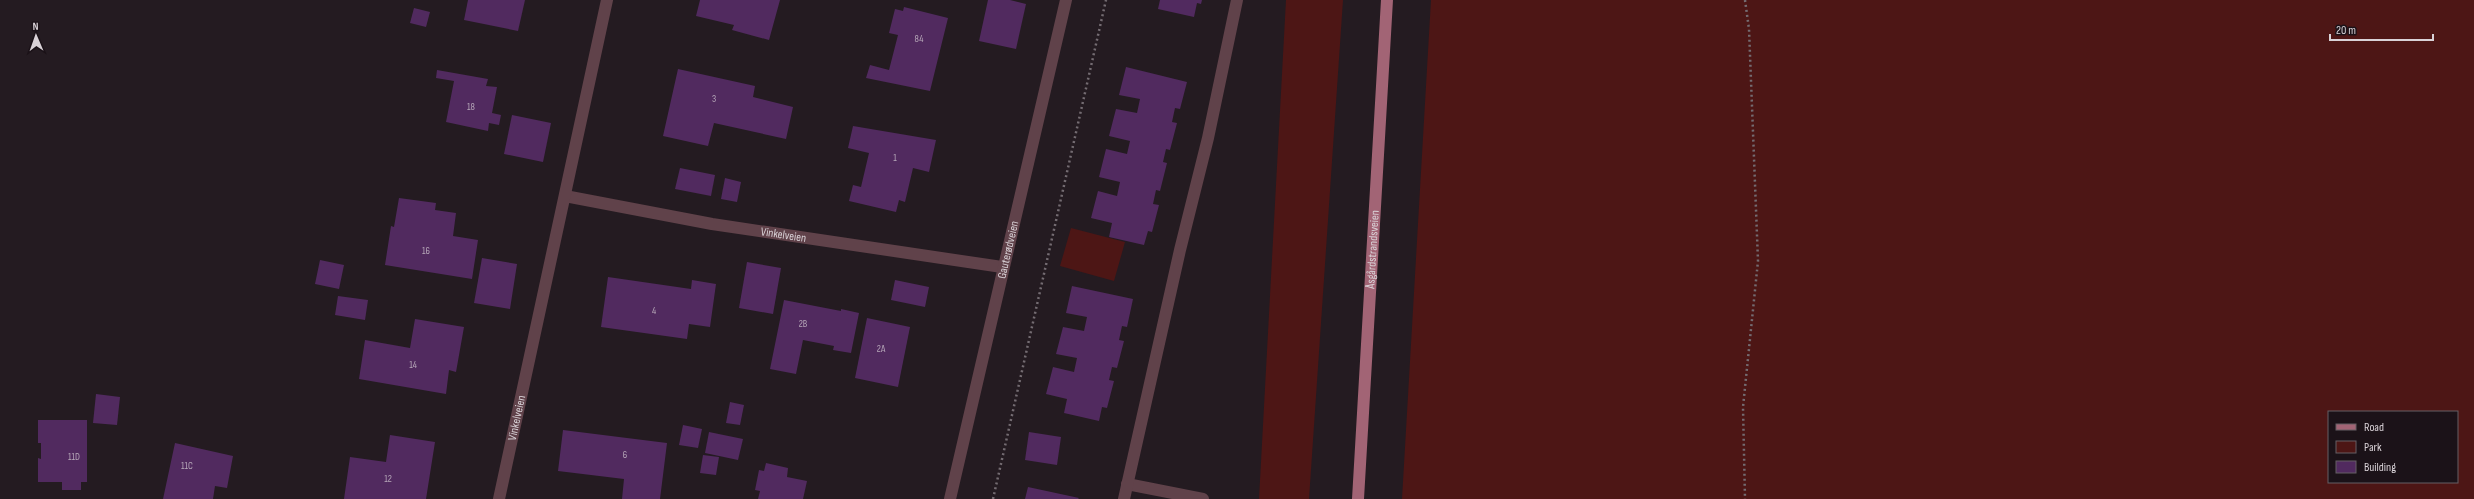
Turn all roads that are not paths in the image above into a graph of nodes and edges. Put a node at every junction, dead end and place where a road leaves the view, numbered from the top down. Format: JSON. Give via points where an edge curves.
{"nodes":[{"id":1,"x":607,"y":0,"type":"edge"},
{"id":2,"x":1066,"y":0,"type":"edge"},
{"id":3,"x":1237,"y":0,"type":"edge"},
{"id":4,"x":1387,"y":0,"type":"edge"},
{"id":5,"x":565,"y":196,"type":"junction"},
{"id":6,"x":1002,"y":267,"type":"junction"},
{"id":7,"x":1127,"y":484,"type":"junction"},
{"id":8,"x":498,"y":499,"type":"edge"},
{"id":9,"x":950,"y":499,"type":"edge"},
{"id":10,"x":1124,"y":499,"type":"edge"},
{"id":11,"x":1203,"y":499,"type":"edge"},
{"id":12,"x":1358,"y":499,"type":"edge"}],
"edges":[{"from":1,"to":5,"type":"street","name":"Vinkelveien"},
{"from":2,"to":6,"type":"street","name":"Gauterødveien"},
{"from":3,"to":7,"type":"street","via":[[1208,138]]},
{"from":4,"to":12,"type":"main road","name":"Åsgårdstrandsveien"},
{"from":5,"to":6,"type":"street","name":"Vinkelveien","via":[[712,224]]},
{"from":5,"to":8,"type":"street","name":"Vinkelveien","via":[[552,244]]},
{"from":6,"to":9,"type":"street","name":"Gauterødveien"},
{"from":7,"to":10,"type":"street"},
{"from":7,"to":11,"type":"street"}]}
